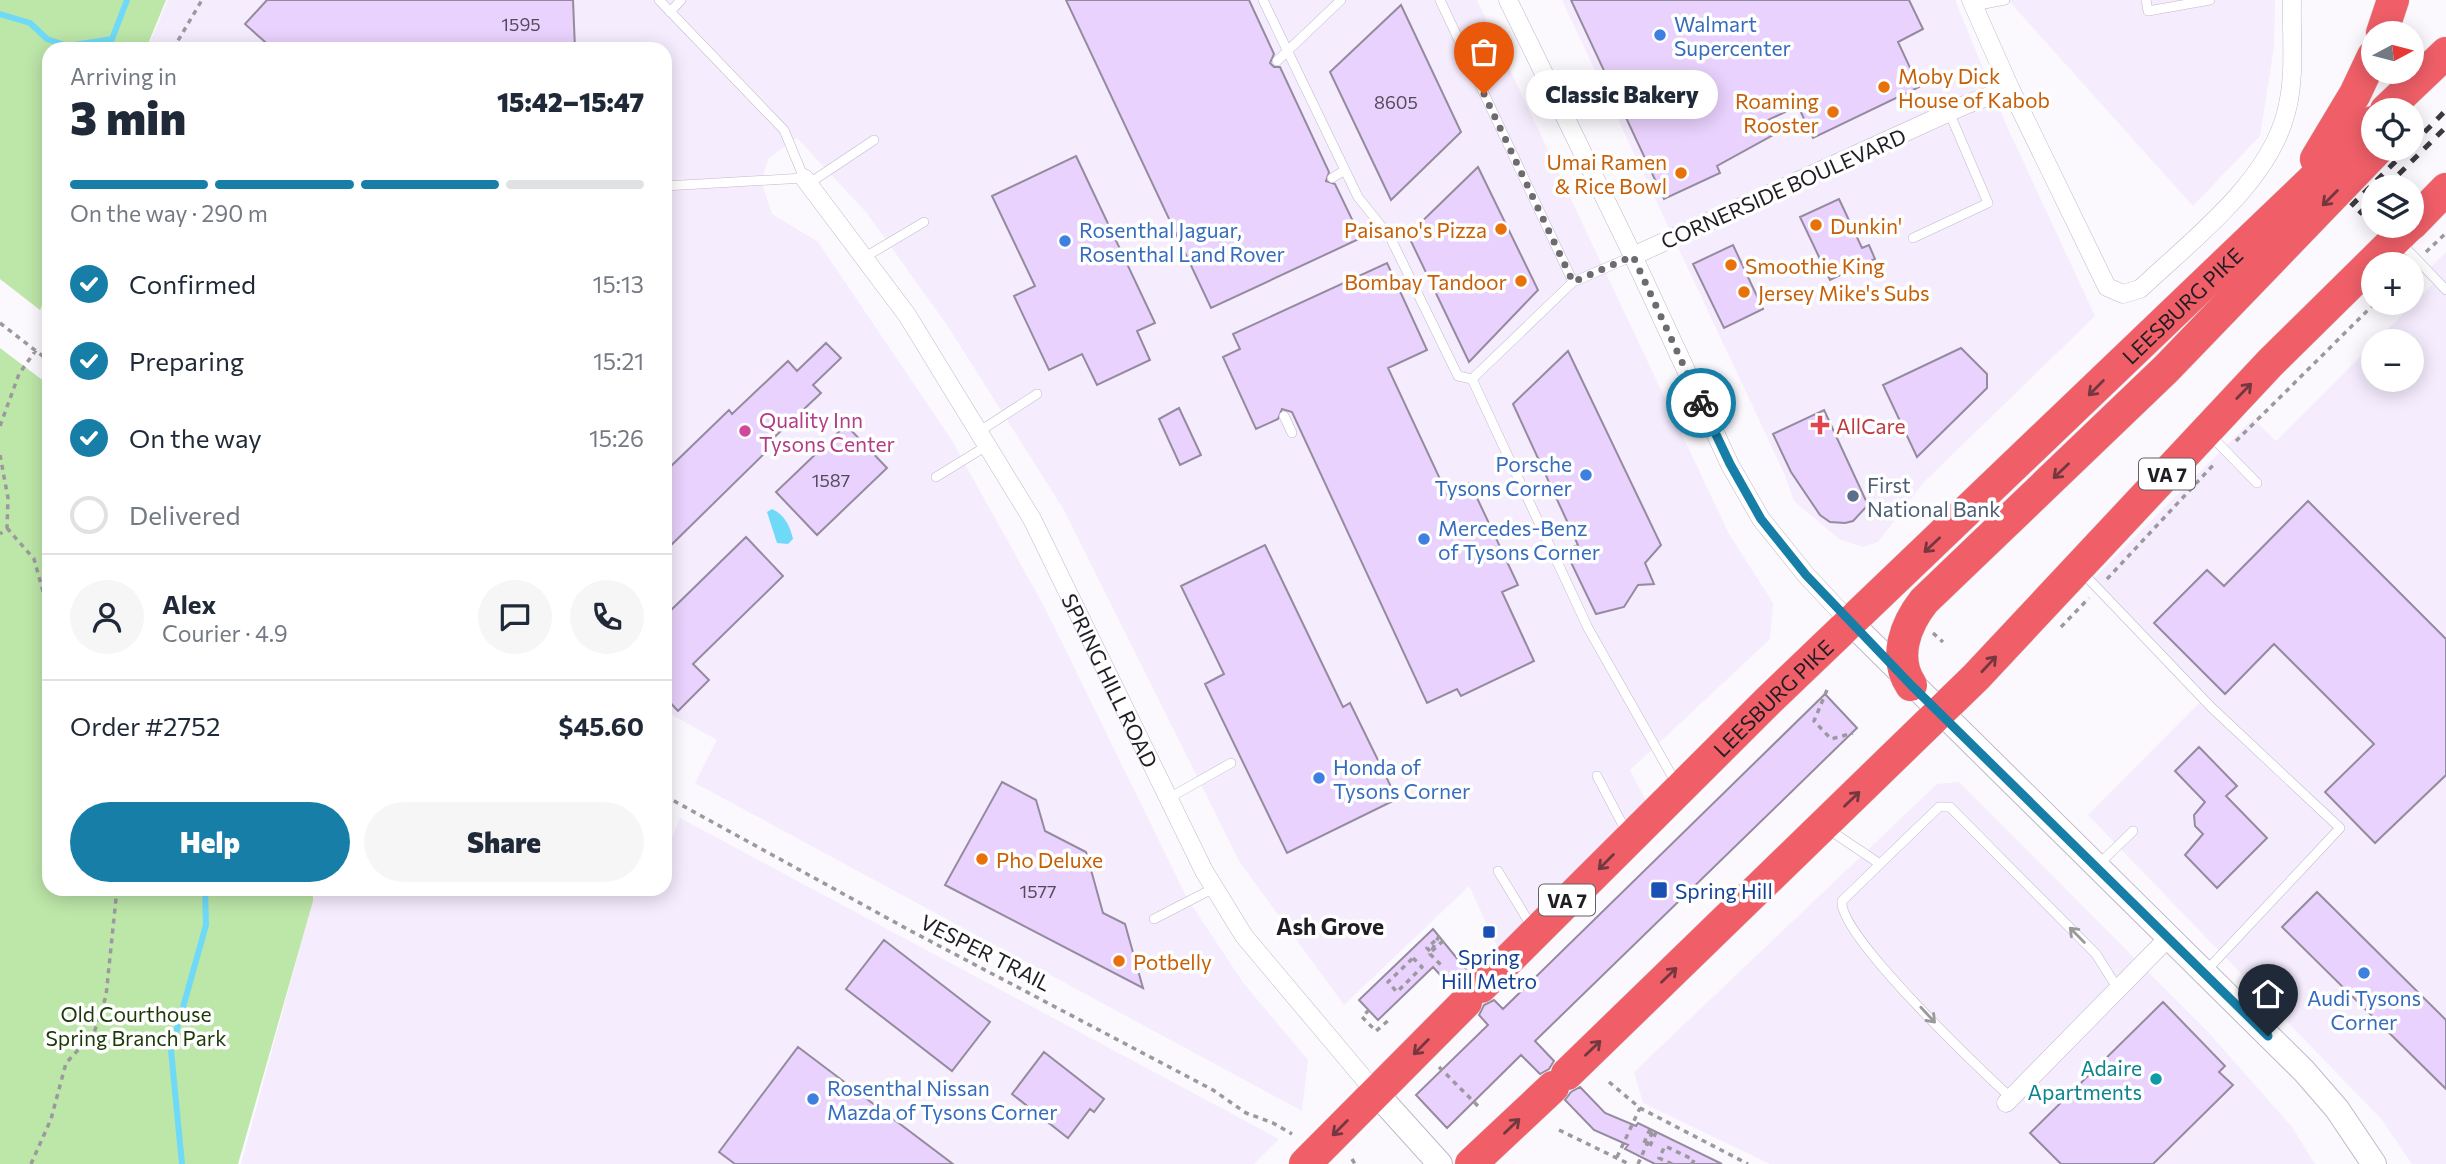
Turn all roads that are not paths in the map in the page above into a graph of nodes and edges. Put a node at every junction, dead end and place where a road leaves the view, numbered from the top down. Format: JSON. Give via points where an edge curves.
{"nodes":[{"id":1,"x":660,"y":0,"type":"edge"},
{"id":2,"x":681,"y":0,"type":"edge"},
{"id":3,"x":1263,"y":0,"type":"edge"},
{"id":4,"x":1341,"y":0,"type":"edge"},
{"id":5,"x":1440,"y":0,"type":"edge"},
{"id":6,"x":1508,"y":0,"type":"edge"},
{"id":7,"x":2005,"y":0,"type":"edge"},
{"id":8,"x":2146,"y":0,"type":"edge"},
{"id":9,"x":2210,"y":0,"type":"edge"},
{"id":10,"x":2292,"y":0,"type":"edge"},
{"id":11,"x":2393,"y":0,"type":"edge"},
{"id":12,"x":1972,"y":3,"type":"edge"},
{"id":13,"x":670,"y":12,"type":"junction"},
{"id":14,"x":2386,"y":21,"type":"edge"},
{"id":15,"x":1287,"y":53,"type":"junction"},
{"id":16,"x":2446,"y":53,"type":"edge"},
{"id":17,"x":1277,"y":61,"type":"dead end"},
{"id":18,"x":2446,"y":63,"type":"edge"},
{"id":19,"x":2361,"y":79,"type":"edge"},
{"id":20,"x":2010,"y":88,"type":"junction"},
{"id":21,"x":2399,"y":98,"type":"edge"},
{"id":22,"x":2418,"y":98,"type":"edge"},
{"id":23,"x":1950,"y":112,"type":"junction"},
{"id":24,"x":2361,"y":133,"type":"edge"},
{"id":25,"x":874,"y":140,"type":"dead end"},
{"id":26,"x":2366,"y":161,"type":"edge"},
{"id":27,"x":1345,"y":170,"type":"junction"},
{"id":28,"x":1332,"y":178,"type":"dead end"},
{"id":29,"x":806,"y":181,"type":"junction"},
{"id":30,"x":672,"y":186,"type":"edge"},
{"id":31,"x":2446,"y":189,"type":"edge"},
{"id":32,"x":2424,"y":211,"type":"edge"},
{"id":33,"x":2267,"y":220,"type":"junction"},
{"id":34,"x":924,"y":222,"type":"dead end"},
{"id":35,"x":2398,"y":238,"type":"edge"},
{"id":36,"x":2412,"y":238,"type":"edge"},
{"id":37,"x":1913,"y":239,"type":"dead end"},
{"id":38,"x":1633,"y":256,"type":"junction"},
{"id":39,"x":865,"y":257,"type":"junction"},
{"id":40,"x":1573,"y":282,"type":"junction"},
{"id":41,"x":2446,"y":290,"type":"edge"},
{"id":42,"x":1472,"y":379,"type":"junction"},
{"id":43,"x":1037,"y":394,"type":"dead end"},
{"id":44,"x":1284,"y":416,"type":"dead end"},
{"id":45,"x":1292,"y":433,"type":"dead end"},
{"id":46,"x":984,"y":438,"type":"junction"},
{"id":47,"x":2216,"y":441,"type":"junction"},
{"id":48,"x":936,"y":477,"type":"dead end"},
{"id":49,"x":2257,"y":482,"type":"dead end"},
{"id":50,"x":2089,"y":578,"type":"junction"},
{"id":51,"x":1850,"y":622,"type":"junction"},
{"id":52,"x":1911,"y":685,"type":"junction"},
{"id":53,"x":1940,"y":712,"type":"junction"},
{"id":54,"x":1231,"y":763,"type":"dead end"},
{"id":55,"x":1597,"y":776,"type":"dead end"},
{"id":56,"x":1679,"y":790,"type":"junction"},
{"id":57,"x":1169,"y":798,"type":"junction"},
{"id":58,"x":1824,"y":827,"type":"junction"},
{"id":59,"x":2133,"y":831,"type":"dead end"},
{"id":60,"x":1630,"y":838,"type":"junction"},
{"id":61,"x":1880,"y":864,"type":"junction"},
{"id":62,"x":2097,"y":866,"type":"junction"},
{"id":63,"x":1498,"y":871,"type":"dead end"},
{"id":64,"x":1214,"y":888,"type":"junction"},
{"id":65,"x":1154,"y":919,"type":"dead end"},
{"id":66,"x":1535,"y":932,"type":"junction"},
{"id":67,"x":2169,"y":937,"type":"junction"},
{"id":68,"x":2204,"y":973,"type":"junction"},
{"id":69,"x":2118,"y":989,"type":"junction"},
{"id":70,"x":1376,"y":1093,"type":"junction"},
{"id":71,"x":2008,"y":1100,"type":"joint"},
{"id":72,"x":1306,"y":1164,"type":"edge"},
{"id":73,"x":1440,"y":1164,"type":"edge"},
{"id":74,"x":1472,"y":1164,"type":"edge"},
{"id":75,"x":2374,"y":1164,"type":"edge"}],
"edges":[{"from":1,"to":13,"type":"lane"},
{"from":2,"to":13,"type":"lane"},
{"from":3,"to":15,"type":"lane"},
{"from":4,"to":15,"type":"lane"},
{"from":5,"to":40,"type":"lane"},
{"from":6,"to":38,"type":"street"},
{"from":7,"to":12,"type":"lane"},
{"from":8,"to":9,"type":"lane","via":[[2148,11]]},
{"from":10,"to":20,"type":"street","via":[[2293,68],[2286,114],[2265,164],[2217,216],[2131,293],[2107,287]]},
{"from":11,"to":14,"type":"highway"},
{"from":12,"to":20,"type":"street"},
{"from":13,"to":29,"type":"lane","via":[[784,130]]},
{"from":15,"to":17,"type":"lane"},
{"from":15,"to":27,"type":"lane"},
{"from":16,"to":21,"type":"highway"},
{"from":18,"to":22,"type":"highway"},
{"from":19,"to":33,"type":"highway","via":[[2328,141]]},
{"from":20,"to":23,"type":"street","name":"CORNERSIDE BOULEVARD"},
{"from":23,"to":37,"type":"lane","via":[[1988,203]]},
{"from":23,"to":38,"type":"street","name":"CORNERSIDE BOULEVARD"},
{"from":24,"to":33,"type":"highway","name":"LEESBURG PIKE","number":"VA 7"},
{"from":25,"to":29,"type":"lane"},
{"from":26,"to":52,"type":"highway","one_way":true,"via":[[2165,369],[1924,601],[1911,621],[1901,654]]},
{"from":27,"to":28,"type":"lane"},
{"from":27,"to":42,"type":"lane","via":[[1358,197],[1390,237],[1458,376]]},
{"from":29,"to":30,"type":"lane"},
{"from":29,"to":39,"type":"street","name":"SPRING HILL ROAD"},
{"from":31,"to":32,"type":"highway","number":"VA 7"},
{"from":33,"to":51,"type":"highway","name":"LEESBURG PIKE","number":"VA 7","one_way":true},
{"from":34,"to":39,"type":"lane"},
{"from":47,"to":35,"type":"highway","number":"VA 7","one_way":true},
{"from":36,"to":41,"type":"lane"},
{"from":38,"to":40,"type":"lane"},
{"from":38,"to":51,"type":"street","via":[[1755,508],[1806,575]]},
{"from":39,"to":46,"type":"street","name":"SPRING HILL ROAD"},
{"from":40,"to":42,"type":"lane"},
{"from":42,"to":56,"type":"lane","via":[[1588,628]]},
{"from":43,"to":46,"type":"lane"},
{"from":44,"to":45,"type":"lane"},
{"from":46,"to":48,"type":"lane"},
{"from":46,"to":57,"type":"street","name":"SPRING HILL ROAD","via":[[1062,576]]},
{"from":47,"to":49,"type":"lane"},
{"from":47,"to":50,"type":"highway","number":"VA 7"},
{"from":53,"to":50,"type":"highway","number":"VA 7","one_way":true},
{"from":50,"to":68,"type":"lane","via":[[2211,707],[2340,828]]},
{"from":51,"to":52,"type":"street"},
{"from":51,"to":56,"type":"highway","name":"LEESBURG PIKE","number":"VA 7"},
{"from":52,"to":53,"type":"street"},
{"from":58,"to":53,"type":"highway","number":"VA 7","one_way":true},
{"from":53,"to":62,"type":"street"},
{"from":54,"to":57,"type":"lane"},
{"from":55,"to":60,"type":"lane"},
{"from":56,"to":60,"type":"highway","name":"LEESBURG PIKE","number":"VA 7"},
{"from":57,"to":64,"type":"street","name":"SPRING HILL ROAD"},
{"from":58,"to":61,"type":"lane"},
{"from":74,"to":58,"type":"highway","number":"VA 7","one_way":true},
{"from":59,"to":62,"type":"lane"},
{"from":60,"to":66,"type":"highway","name":"LEESBURG PIKE","number":"VA 7","one_way":true},
{"from":69,"to":61,"type":"lane","one_way":true,"via":[[2096,954],[1950,807],[1939,807]]},
{"from":61,"to":71,"type":"lane","one_way":true,"via":[[1841,906],[1881,965]]},
{"from":62,"to":67,"type":"street"},
{"from":63,"to":66,"type":"lane"},
{"from":64,"to":65,"type":"lane"},
{"from":64,"to":70,"type":"street","name":"SPRING HILL ROAD","via":[[1264,964]]},
{"from":66,"to":70,"type":"highway","name":"LEESBURG PIKE","number":"VA 7","one_way":true},
{"from":67,"to":68,"type":"street"},
{"from":67,"to":69,"type":"street"},
{"from":68,"to":75,"type":"street","via":[[2337,1109]]},
{"from":69,"to":71,"type":"street"},
{"from":70,"to":72,"type":"highway","name":"LEESBURG PIKE","number":"VA 7","one_way":true},
{"from":70,"to":73,"type":"street","name":"SPRING HILL ROAD"}]}
